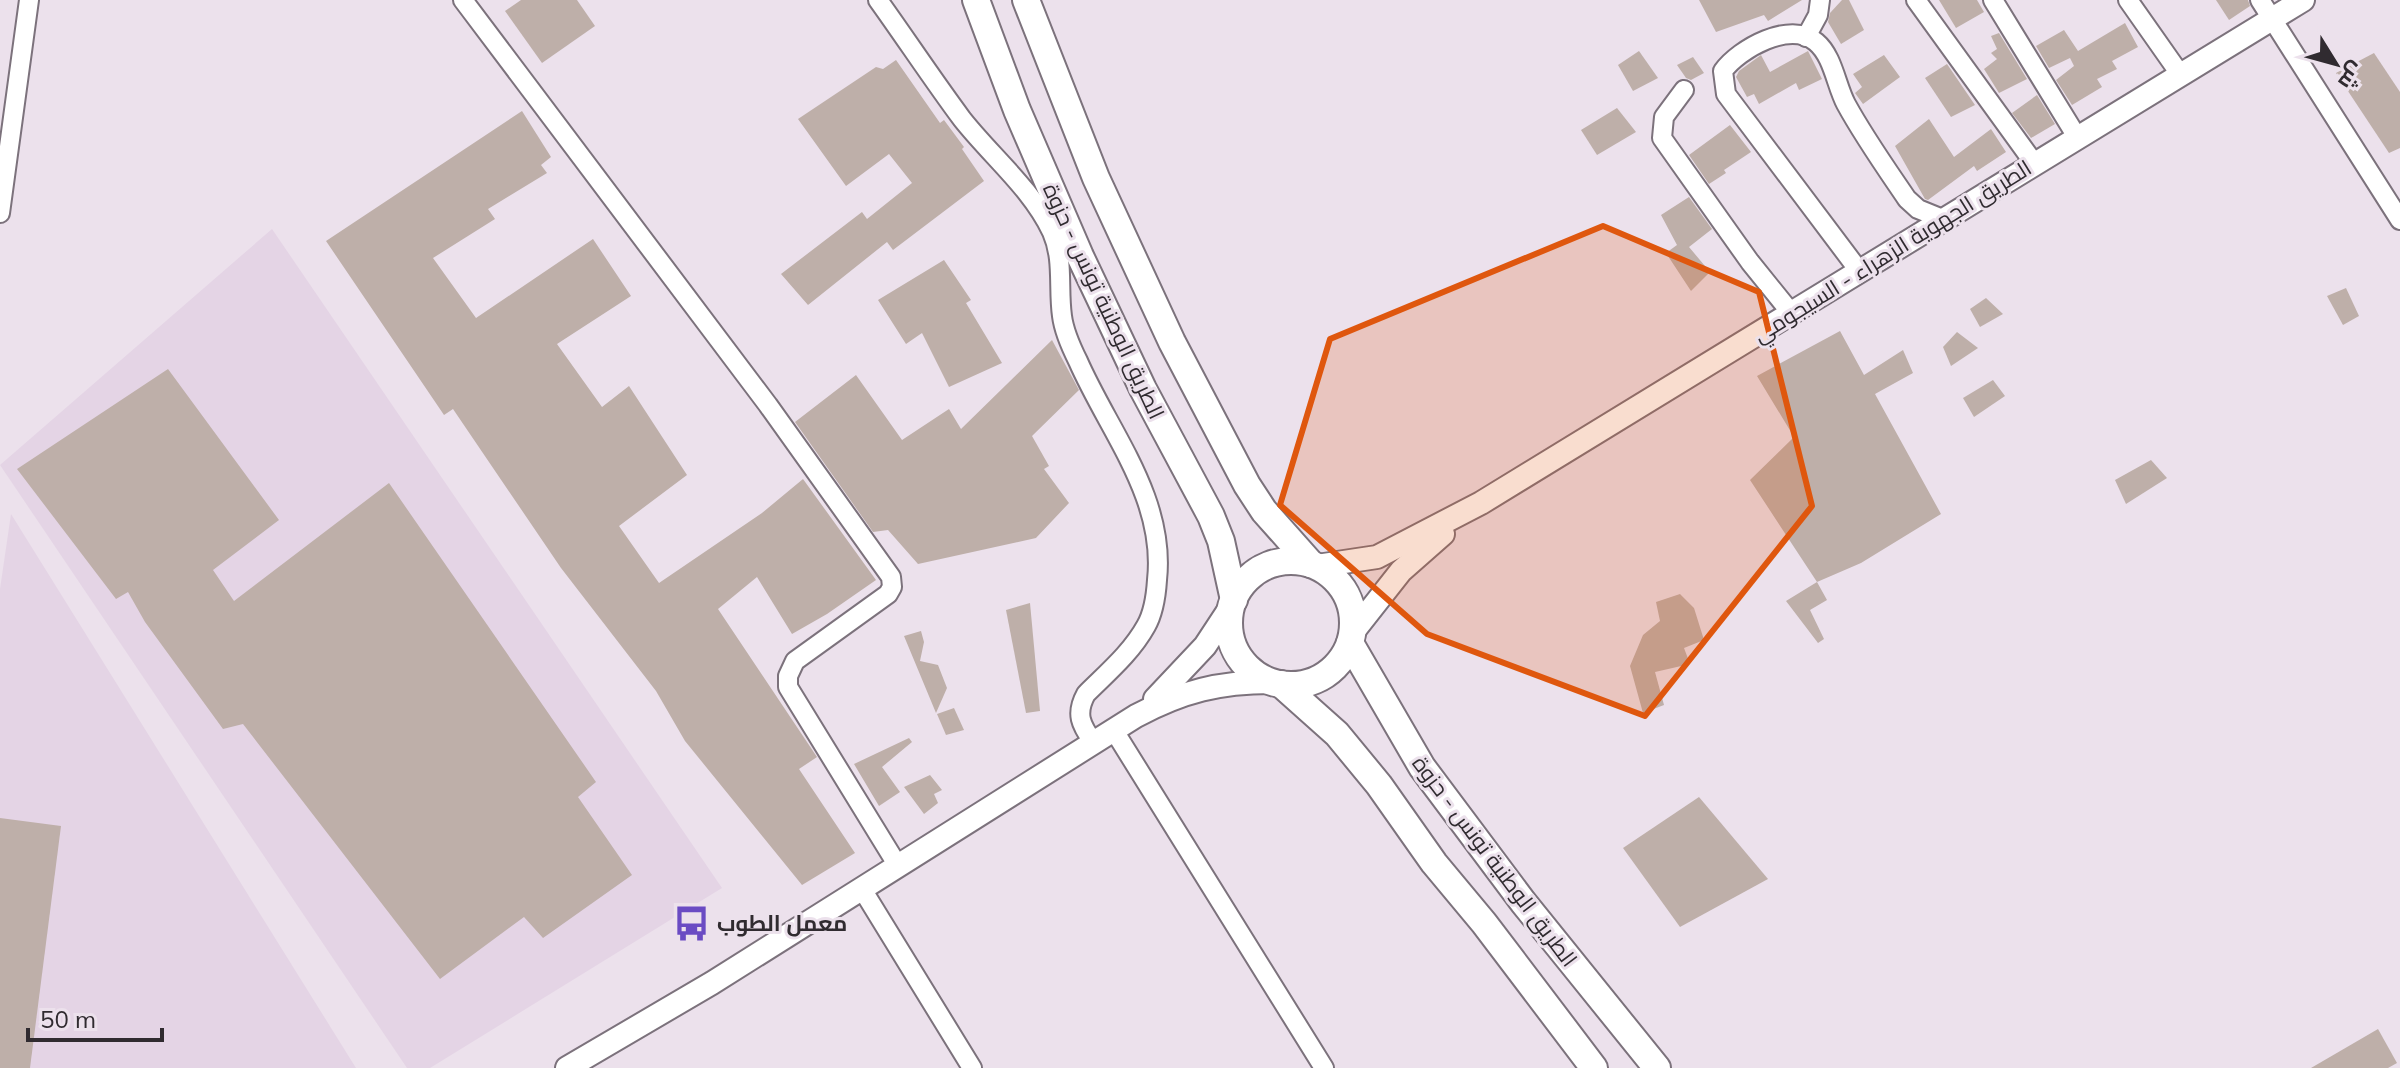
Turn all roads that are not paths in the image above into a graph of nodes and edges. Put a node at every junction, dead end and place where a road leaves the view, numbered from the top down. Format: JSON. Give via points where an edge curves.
{"nodes":[{"id":1,"x":29,"y":0,"type":"edge"},
{"id":2,"x":463,"y":0,"type":"edge"},
{"id":3,"x":878,"y":0,"type":"edge"},
{"id":4,"x":976,"y":0,"type":"edge"},
{"id":5,"x":1026,"y":0,"type":"edge"},
{"id":6,"x":1820,"y":0,"type":"edge"},
{"id":7,"x":1916,"y":0,"type":"edge"},
{"id":8,"x":1993,"y":0,"type":"edge"},
{"id":9,"x":2128,"y":0,"type":"edge"},
{"id":10,"x":2303,"y":0,"type":"edge"},
{"id":11,"x":2267,"y":9,"type":"edge"},
{"id":12,"x":1806,"y":37,"type":"junction"},
{"id":13,"x":2180,"y":74,"type":"junction"},
{"id":14,"x":1684,"y":90,"type":"dead end"},
{"id":15,"x":2077,"y":137,"type":"junction"},
{"id":16,"x":2034,"y":163,"type":"junction"},
{"id":17,"x":0,"y":213,"type":"edge"},
{"id":18,"x":1945,"y":220,"type":"junction"},
{"id":19,"x":2400,"y":220,"type":"edge"},
{"id":20,"x":1860,"y":272,"type":"junction"},
{"id":21,"x":1792,"y":314,"type":"junction"},
{"id":22,"x":1481,"y":503,"type":"junction"},
{"id":23,"x":1314,"y":565,"type":"junction"},
{"id":24,"x":1233,"y":603,"type":"junction"},
{"id":25,"x":1351,"y":637,"type":"junction"},
{"id":26,"x":1277,"y":683,"type":"junction"},
{"id":27,"x":1136,"y":716,"type":"junction"},
{"id":28,"x":1113,"y":729,"type":"junction"},
{"id":29,"x":1093,"y":742,"type":"junction"},
{"id":30,"x":898,"y":866,"type":"junction"},
{"id":31,"x":862,"y":889,"type":"junction"},
{"id":32,"x":567,"y":1068,"type":"edge"},
{"id":33,"x":972,"y":1068,"type":"edge"},
{"id":34,"x":1324,"y":1068,"type":"edge"},
{"id":35,"x":1594,"y":1068,"type":"edge"},
{"id":36,"x":1657,"y":1068,"type":"edge"}],
"edges":[{"from":1,"to":17,"type":"street"},
{"from":2,"to":30,"type":"street","via":[[891,577],[888,594],[795,661],[788,687]]},
{"from":3,"to":29,"type":"street","via":[[963,119],[1044,216],[1059,256],[1065,333],[1153,517],[1158,544],[1155,600],[1138,639],[1081,704],[1080,720]]},
{"from":4,"to":24,"type":"highway","name":"الطريق الوطنية تونس - حزوة","via":[[1080,256],[1211,516]]},
{"from":5,"to":23,"type":"highway","name":"الطريق الوطنية تونس - حزوة","via":[[1096,178],[1172,342],[1247,485]]},
{"from":6,"to":12,"type":"street"},
{"from":7,"to":16,"type":"street"},
{"from":8,"to":15,"type":"street"},
{"from":9,"to":13,"type":"street"},
{"from":10,"to":11,"type":"main road","name":"الطريق الجهوية الزهراء - السيجومي"},
{"from":11,"to":13,"type":"main road","name":"الطريق الجهوية الزهراء - السيجومي"},
{"from":11,"to":19,"type":"street"},
{"from":12,"to":18,"type":"street","via":[[1827,57],[1846,103],[1907,199]]},
{"from":12,"to":20,"type":"street","via":[[1790,35],[1747,49],[1723,71],[1723,84],[1754,134]]},
{"from":13,"to":15,"type":"main road","name":"الطريق الجهوية الزهراء - السيجومي"},
{"from":14,"to":21,"type":"street","via":[[1664,117],[1666,146]]},
{"from":15,"to":16,"type":"main road","name":"الطريق الجهوية الزهراء - السيجومي"},
{"from":16,"to":18,"type":"main road","name":"الطريق الجهوية الزهراء - السيجومي"},
{"from":18,"to":20,"type":"main road","name":"الطريق الجهوية الزهراء - السيجومي"},
{"from":20,"to":21,"type":"main road","name":"الطريق الجهوية الزهراء - السيجومي"},
{"from":21,"to":22,"type":"main road","name":"الطريق الجهوية الزهراء - السيجومي"},
{"from":22,"to":23,"type":"main road","name":"الطريق الجهوية الزهراء - السيجومي","via":[[1377,557]]},
{"from":22,"to":25,"type":"main road","name":"الطريق الجهوية الزهراء - السيجومي","via":[[1401,571]]},
{"from":23,"to":24,"type":"highway","via":[[1283,562],[1257,571]]},
{"from":23,"to":25,"type":"highway","via":[[1334,577],[1346,593]]},
{"from":24,"to":26,"type":"highway","via":[[1229,624],[1237,652],[1256,674]]},
{"from":24,"to":27,"type":"main road","via":[[1205,646]]},
{"from":25,"to":26,"type":"highway","via":[[1339,662],[1323,676]]},
{"from":25,"to":36,"type":"highway","name":"الطريق الوطنية تونس - حزوة","via":[[1422,767]]},
{"from":26,"to":27,"type":"main road","via":[[1202,688]]},
{"from":26,"to":35,"type":"highway","name":"الطريق الوطنية تونس - حزوة","via":[[1337,734],[1371,775]]},
{"from":27,"to":28,"type":"main road"},
{"from":28,"to":29,"type":"main road"},
{"from":28,"to":34,"type":"street"},
{"from":29,"to":30,"type":"main road"},
{"from":30,"to":31,"type":"main road"},
{"from":31,"to":32,"type":"main road"},
{"from":31,"to":33,"type":"street"}]}
